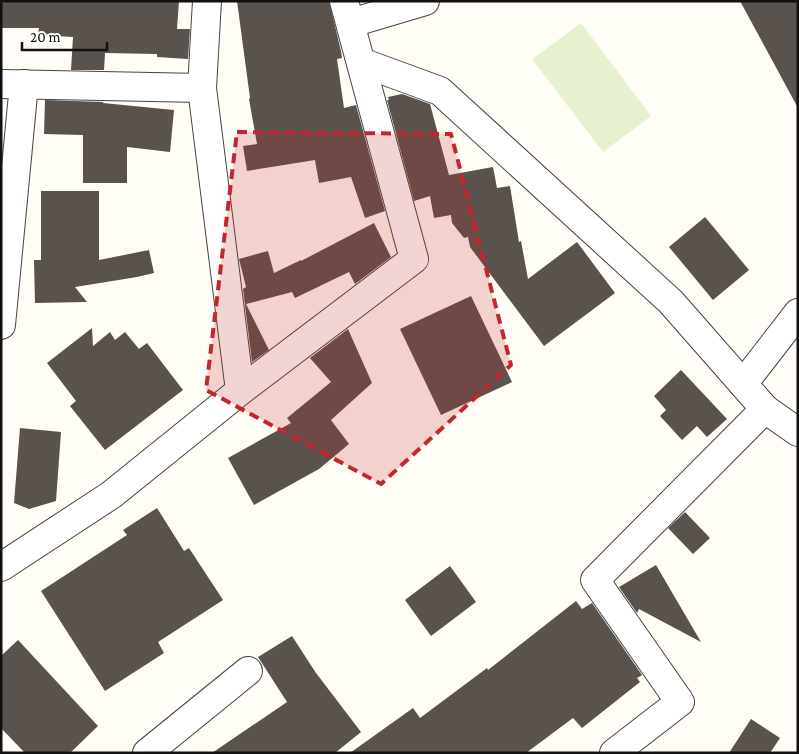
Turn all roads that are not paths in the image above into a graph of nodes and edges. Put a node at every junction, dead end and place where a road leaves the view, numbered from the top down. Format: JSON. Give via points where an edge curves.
{"nodes":[{"id":1,"x":207,"y":1,"type":"edge"},
{"id":2,"x":425,"y":1,"type":"edge"},
{"id":3,"x":348,"y":12,"type":"edge"},
{"id":4,"x":361,"y":62,"type":"junction"},
{"id":5,"x":13,"y":84,"type":"edge"},
{"id":6,"x":202,"y":88,"type":"junction"},
{"id":7,"x":798,"y":313,"type":"edge"},
{"id":8,"x":1,"y":325,"type":"edge"},
{"id":9,"x":743,"y":384,"type":"junction"},
{"id":10,"x":240,"y":391,"type":"junction"},
{"id":11,"x":765,"y":409,"type":"junction"},
{"id":12,"x":798,"y":432,"type":"edge"},
{"id":13,"x":1,"y":567,"type":"edge"},
{"id":14,"x":248,"y":671,"type":"dead end"},
{"id":15,"x":148,"y":753,"type":"edge"},
{"id":16,"x":614,"y":753,"type":"edge"}],
"edges":[{"from":1,"to":6,"type":"street"},
{"from":2,"to":3,"type":"street"},
{"from":3,"to":4,"type":"street"},
{"from":4,"to":9,"type":"street","via":[[440,91],[671,302]]},
{"from":4,"to":10,"type":"street","via":[[414,259]]},
{"from":5,"to":6,"type":"street"},
{"from":5,"to":8,"type":"street"},
{"from":6,"to":10,"type":"street"},
{"from":7,"to":9,"type":"street"},
{"from":9,"to":11,"type":"street"},
{"from":10,"to":13,"type":"street","via":[[111,495]]},
{"from":11,"to":12,"type":"street"},
{"from":11,"to":16,"type":"street","via":[[595,580],[680,702]]},
{"from":14,"to":15,"type":"street"}]}
